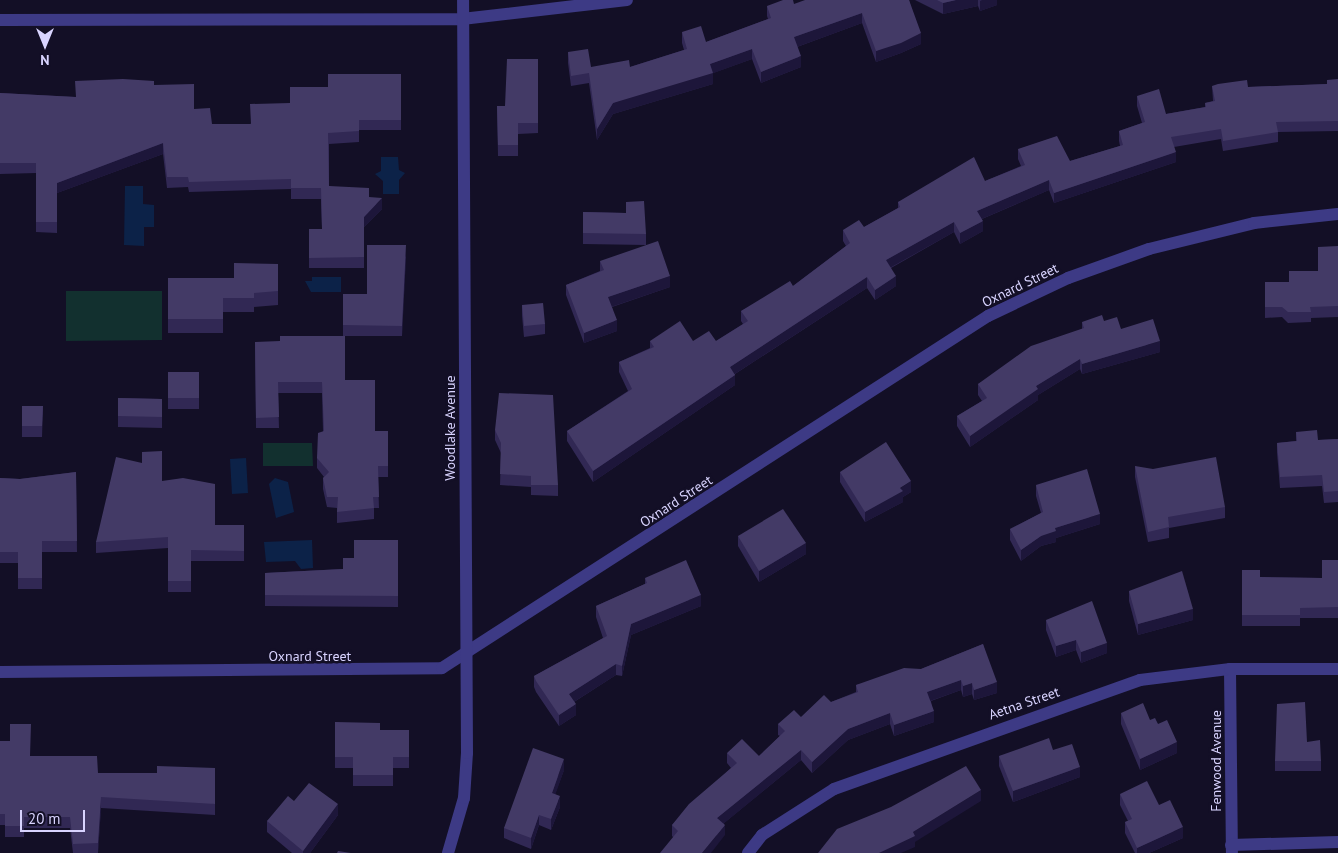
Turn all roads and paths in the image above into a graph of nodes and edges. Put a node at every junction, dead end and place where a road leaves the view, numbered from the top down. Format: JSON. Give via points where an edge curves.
{"nodes":[{"id":1,"x":462,"y":0,"type":"edge"},
{"id":2,"x":627,"y":0,"type":"edge"},
{"id":3,"x":462,"y":19,"type":"junction"},
{"id":4,"x":0,"y":20,"type":"edge"},
{"id":5,"x":1338,"y":214,"type":"edge"},
{"id":6,"x":466,"y":655,"type":"junction"},
{"id":7,"x":1230,"y":669,"type":"junction"},
{"id":8,"x":1338,"y":669,"type":"edge"},
{"id":9,"x":0,"y":672,"type":"edge"},
{"id":10,"x":1338,"y":842,"type":"edge"},
{"id":11,"x":1232,"y":849,"type":"edge"},
{"id":12,"x":448,"y":853,"type":"edge"},
{"id":13,"x":748,"y":853,"type":"edge"}],
"edges":[{"from":1,"to":3,"type":"street","name":"Woodlake Avenue"},
{"from":2,"to":3,"type":"street"},
{"from":3,"to":4,"type":"street"},
{"from":3,"to":6,"type":"street","name":"Woodlake Avenue"},
{"from":5,"to":6,"type":"street","name":"Oxnard Street","via":[[1254,223],[1149,249],[1068,278],[988,316]]},
{"from":6,"to":9,"type":"street","name":"Oxnard Street","via":[[437,670]]},
{"from":6,"to":12,"type":"street","name":"Woodlake Avenue","via":[[464,798]]},
{"from":7,"to":8,"type":"street","name":"Aetna Street"},
{"from":7,"to":11,"type":"street","name":"Fenwood Avenue"},
{"from":7,"to":13,"type":"street","name":"Aetna Street","via":[[1171,673],[1140,680],[834,789],[762,836]]},
{"from":10,"to":11,"type":"street"}]}
